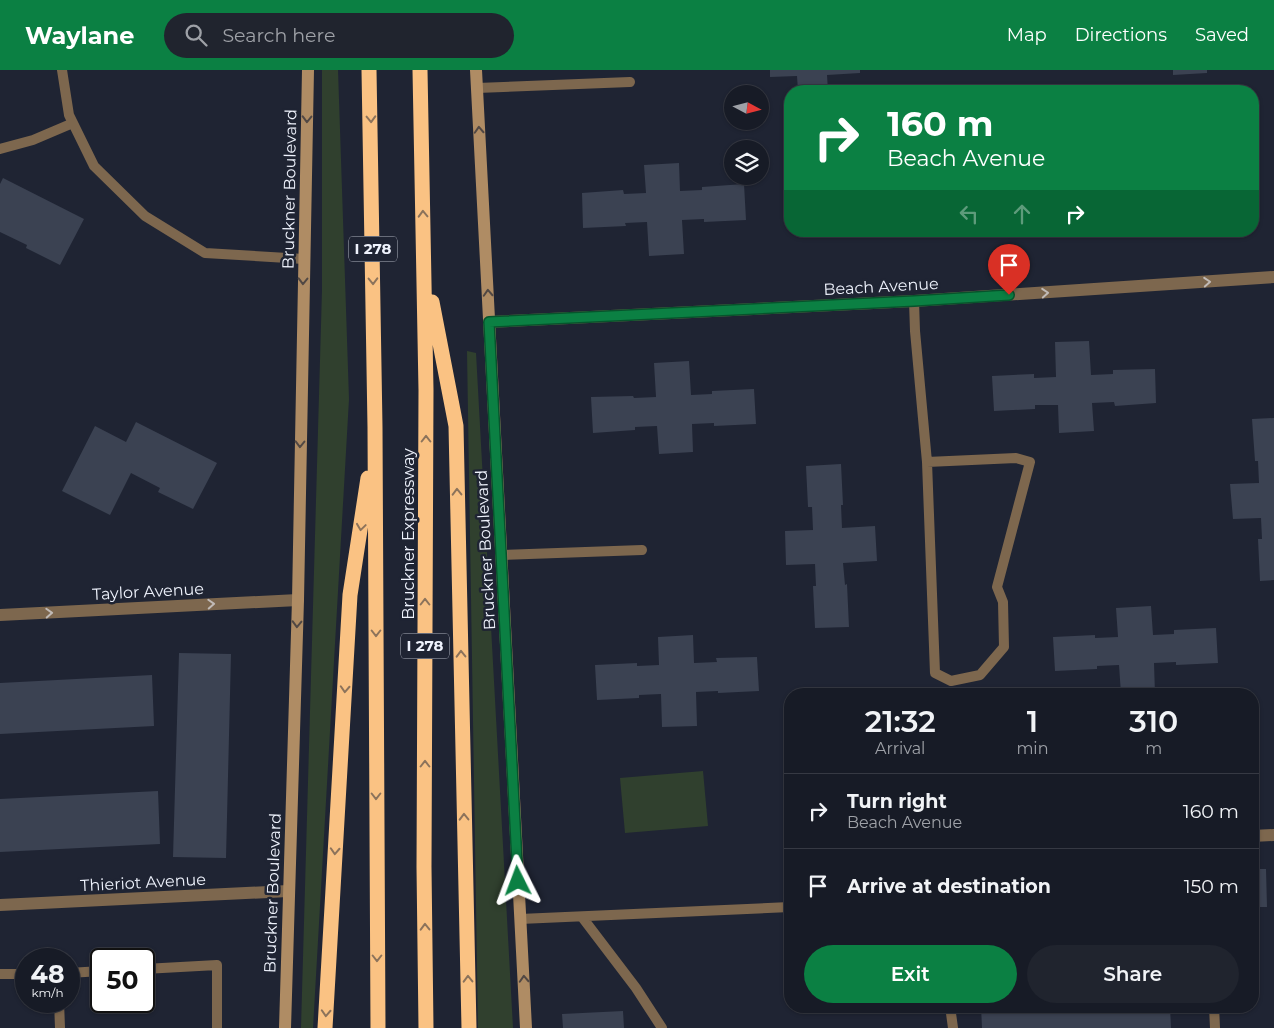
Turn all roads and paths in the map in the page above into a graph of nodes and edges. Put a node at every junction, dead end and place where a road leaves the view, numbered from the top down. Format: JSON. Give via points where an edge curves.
{"nodes":[{"id":1,"x":62,"y":70,"type":"edge"},
{"id":2,"x":308,"y":70,"type":"edge"},
{"id":3,"x":369,"y":70,"type":"edge"},
{"id":4,"x":420,"y":70,"type":"edge"},
{"id":5,"x":476,"y":70,"type":"edge"},
{"id":6,"x":630,"y":82,"type":"dead end"},
{"id":7,"x":477,"y":88,"type":"junction"},
{"id":8,"x":73,"y":123,"type":"junction"},
{"id":9,"x":0,"y":150,"type":"edge"},
{"id":10,"x":304,"y":259,"type":"junction"},
{"id":11,"x":425,"y":263,"type":"junction"},
{"id":12,"x":1274,"y":277,"type":"edge"},
{"id":13,"x":914,"y":301,"type":"junction"},
{"id":14,"x":489,"y":322,"type":"junction"},
{"id":15,"x":376,"y":427,"type":"junction"},
{"id":16,"x":927,"y":462,"type":"junction"},
{"id":17,"x":642,"y":550,"type":"dead end"},
{"id":18,"x":502,"y":554,"type":"junction"},
{"id":19,"x":298,"y":600,"type":"junction"},
{"id":20,"x":0,"y":615,"type":"edge"},
{"id":21,"x":1274,"y":835,"type":"edge"},
{"id":22,"x":1259,"y":836,"type":"edge"},
{"id":23,"x":288,"y":891,"type":"junction"},
{"id":24,"x":0,"y":905,"type":"edge"},
{"id":25,"x":784,"y":907,"type":"edge"},
{"id":26,"x":582,"y":917,"type":"junction"},
{"id":27,"x":520,"y":919,"type":"junction"},
{"id":28,"x":155,"y":969,"type":"edge"},
{"id":29,"x":0,"y":974,"type":"edge"},
{"id":30,"x":15,"y":974,"type":"edge"},
{"id":31,"x":59,"y":1013,"type":"edge"},
{"id":32,"x":951,"y":1013,"type":"edge"},
{"id":33,"x":1214,"y":1013,"type":"edge"},
{"id":34,"x":60,"y":1028,"type":"edge"},
{"id":35,"x":217,"y":1028,"type":"edge"},
{"id":36,"x":285,"y":1028,"type":"edge"},
{"id":37,"x":325,"y":1028,"type":"edge"},
{"id":38,"x":378,"y":1028,"type":"edge"},
{"id":39,"x":426,"y":1028,"type":"edge"},
{"id":40,"x":469,"y":1028,"type":"edge"},
{"id":41,"x":526,"y":1028,"type":"edge"},
{"id":42,"x":662,"y":1028,"type":"edge"},
{"id":43,"x":953,"y":1028,"type":"edge"},
{"id":44,"x":1215,"y":1028,"type":"edge"}],
"edges":[{"from":1,"to":8,"type":"lane"},
{"from":2,"to":10,"type":"main road","name":"Bruckner Boulevard","one_way":true},
{"from":3,"to":15,"type":"highway","name":"Bruckner Expressway","number":"I 278","one_way":true},
{"from":11,"to":4,"type":"highway","name":"Bruckner Expressway","number":"I 278","one_way":true},
{"from":5,"to":7,"type":"main road","name":"Bruckner Boulevard"},
{"from":6,"to":7,"type":"lane"},
{"from":14,"to":7,"type":"main road","name":"Bruckner Boulevard","one_way":true},
{"from":8,"to":9,"type":"lane"},
{"from":8,"to":10,"type":"lane","via":[[94,166],[145,216],[205,254]]},
{"from":10,"to":19,"type":"main road","name":"Bruckner Boulevard","one_way":true},
{"from":39,"to":11,"type":"highway","name":"Bruckner Expressway","number":"I 278","one_way":true},
{"from":40,"to":11,"type":"highway","one_way":true,"via":[[456,426]]},
{"from":13,"to":12,"type":"street","name":"Beach Avenue","one_way":true},
{"from":13,"to":14,"type":"street","name":"Beach Avenue"},
{"from":13,"to":16,"type":"lane"},
{"from":14,"to":18,"type":"main road","name":"Bruckner Boulevard"},
{"from":15,"to":37,"type":"highway","one_way":true,"via":[[350,595]]},
{"from":15,"to":38,"type":"highway","name":"Bruckner Expressway","number":"I 278","one_way":true},
{"from":16,"to":16,"type":"lane","via":[[935,674],[952,681],[980,675],[1004,647],[1003,602],[997,588],[1030,462],[1016,458]]},
{"from":17,"to":18,"type":"lane"},
{"from":18,"to":27,"type":"main road","name":"Bruckner Boulevard"},
{"from":20,"to":19,"type":"street","name":"Taylor Avenue","one_way":true},
{"from":19,"to":23,"type":"main road","name":"Bruckner Boulevard","one_way":true},
{"from":21,"to":22,"type":"street"},
{"from":23,"to":24,"type":"street","name":"Thieriot Avenue"},
{"from":23,"to":36,"type":"main road","name":"Bruckner Boulevard"},
{"from":25,"to":26,"type":"lane"},
{"from":26,"to":27,"type":"lane"},
{"from":26,"to":42,"type":"lane"},
{"from":41,"to":27,"type":"main road","name":"Bruckner Boulevard","one_way":true},
{"from":28,"to":35,"type":"lane","via":[[217,966]]},
{"from":29,"to":30,"type":"lane"},
{"from":31,"to":34,"type":"lane"},
{"from":32,"to":43,"type":"lane"},
{"from":33,"to":44,"type":"lane"}]}
